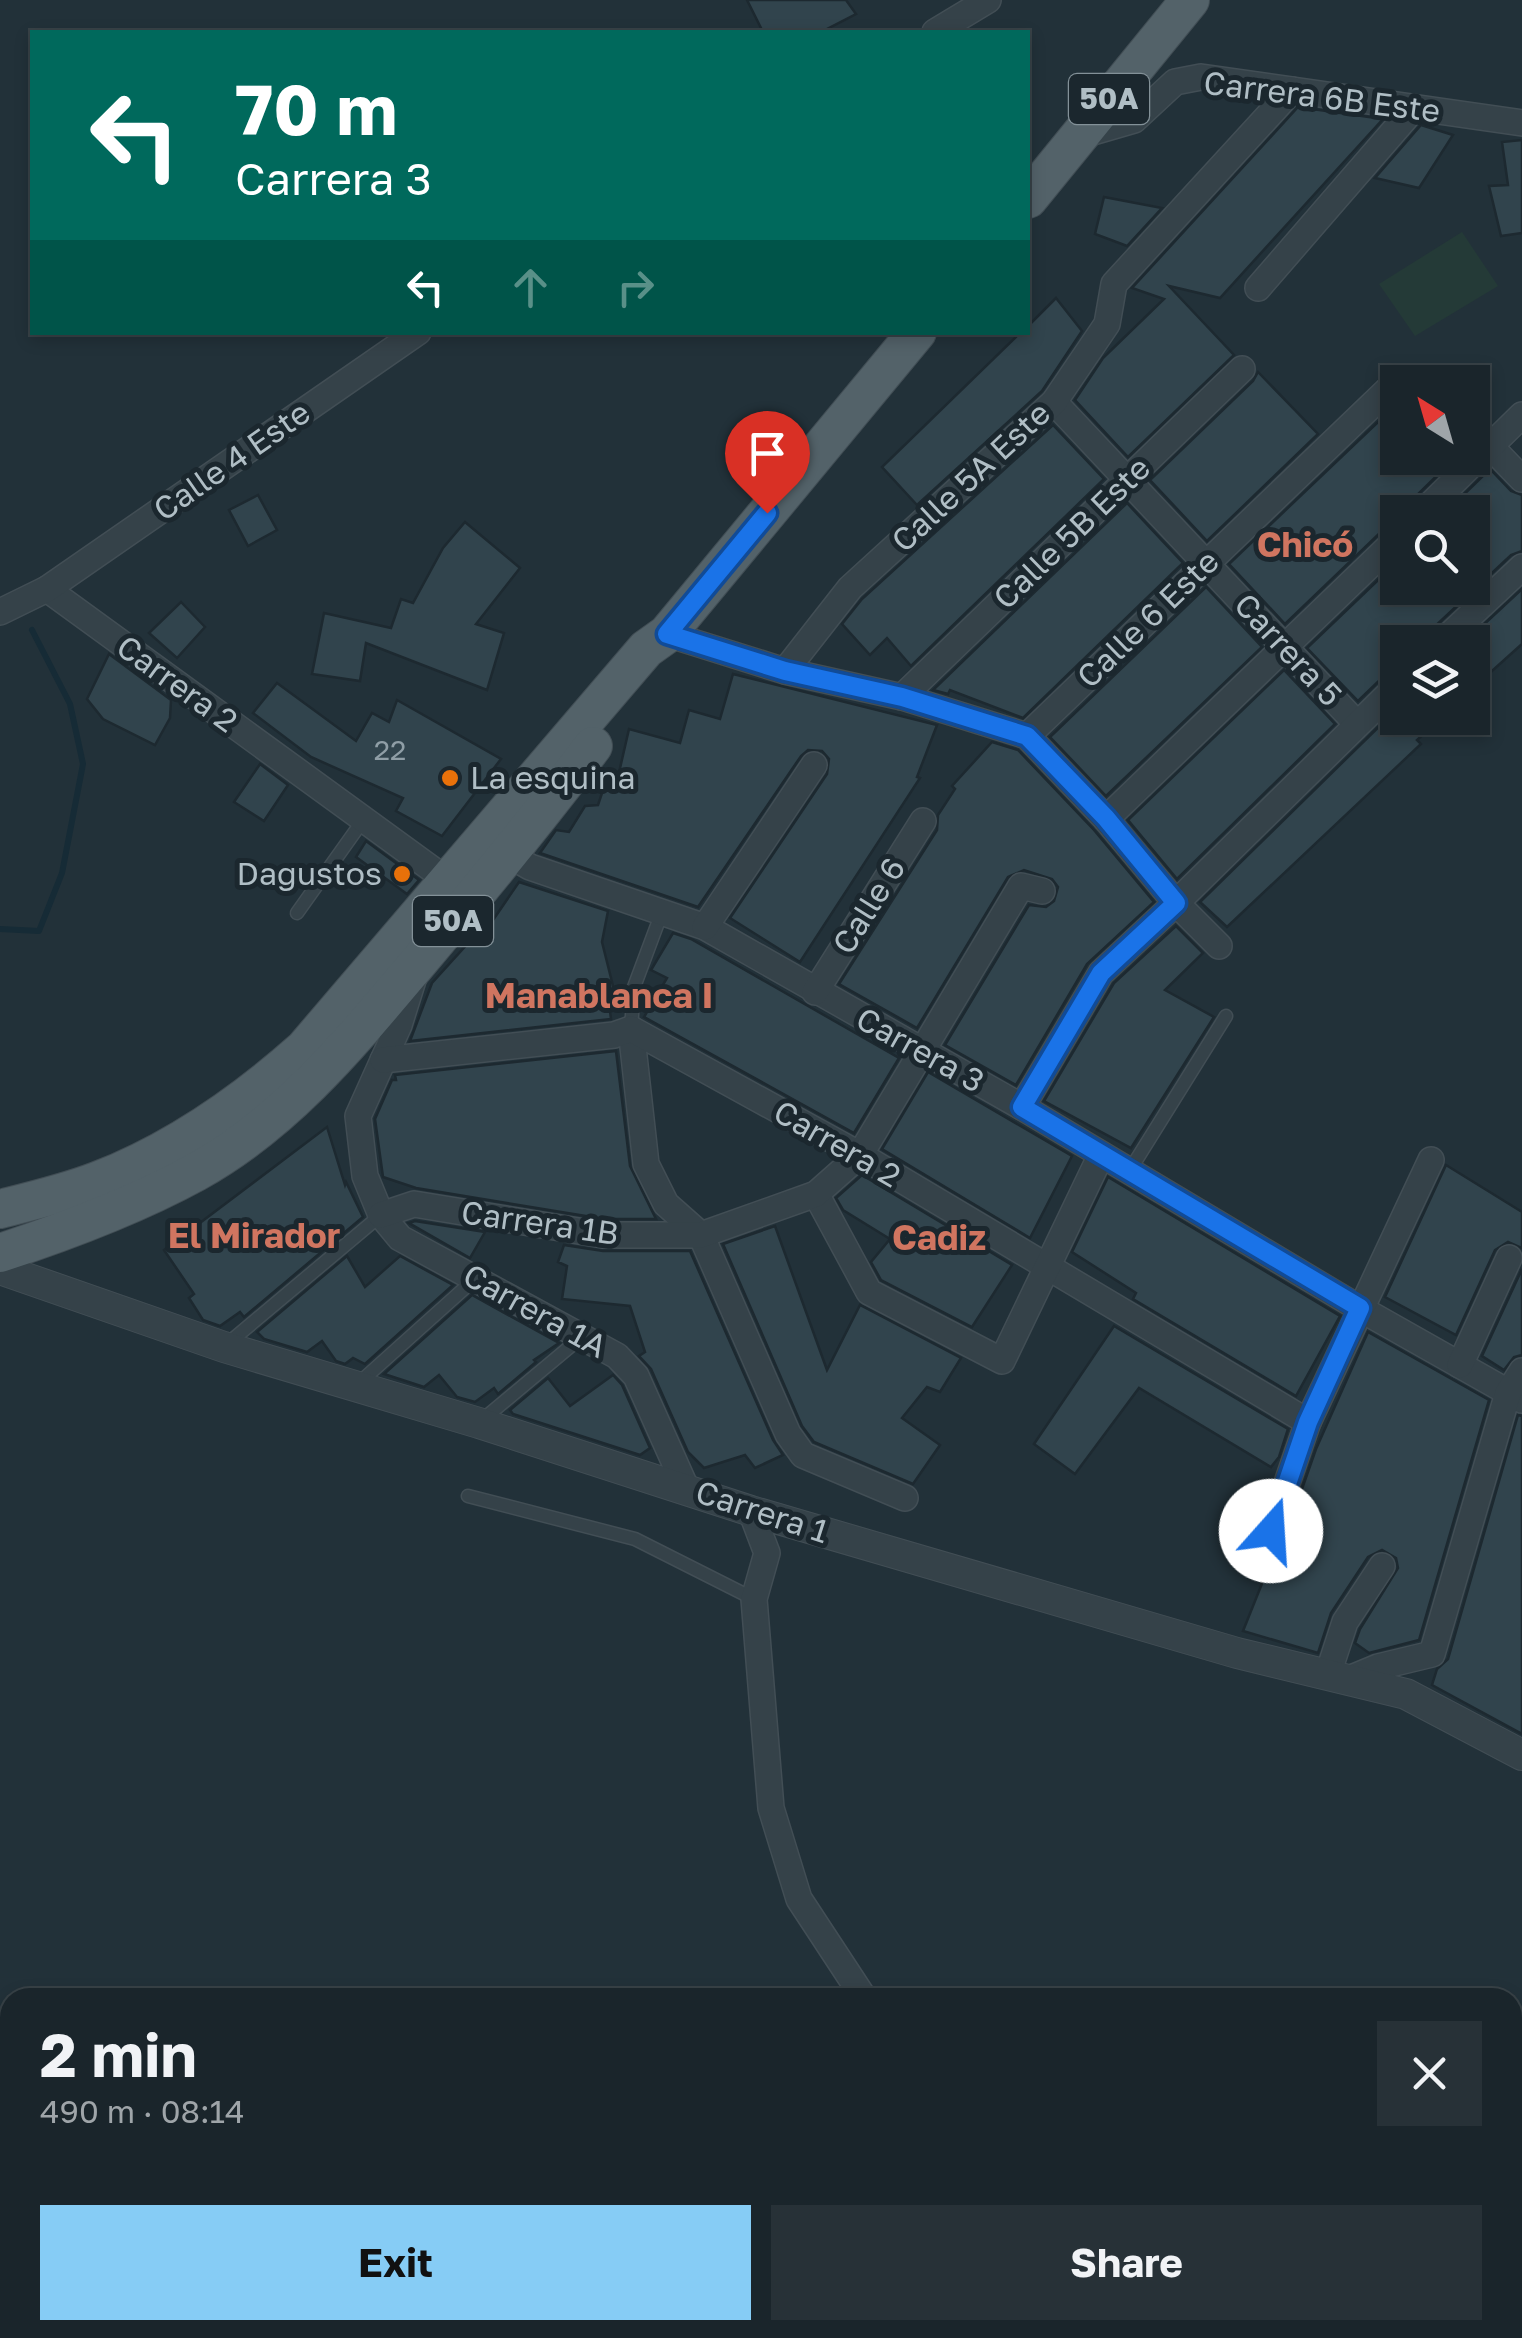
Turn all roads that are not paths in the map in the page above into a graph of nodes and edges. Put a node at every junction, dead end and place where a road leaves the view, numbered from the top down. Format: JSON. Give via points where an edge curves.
{"nodes":[{"id":1,"x":988,"y":0,"type":"edge"},
{"id":2,"x":1190,"y":0,"type":"edge"},
{"id":3,"x":938,"y":30,"type":"edge"},
{"id":4,"x":1292,"y":90,"type":"junction"},
{"id":5,"x":1414,"y":108,"type":"junction"},
{"id":6,"x":1522,"y":124,"type":"edge"},
{"id":7,"x":1080,"y":136,"type":"junction"},
{"id":8,"x":1030,"y":197,"type":"edge"},
{"id":9,"x":1258,"y":288,"type":"dead end"},
{"id":10,"x":414,"y":335,"type":"edge"},
{"id":11,"x":915,"y":335,"type":"edge"},
{"id":12,"x":1242,"y":369,"type":"dead end"},
{"id":13,"x":1380,"y":401,"type":"edge"},
{"id":14,"x":1054,"y":402,"type":"junction"},
{"id":15,"x":1522,"y":416,"type":"edge"},
{"id":16,"x":1490,"y":445,"type":"edge"},
{"id":17,"x":1490,"y":459,"type":"edge"},
{"id":18,"x":1460,"y":475,"type":"edge"},
{"id":19,"x":1522,"y":479,"type":"edge"},
{"id":20,"x":1128,"y":480,"type":"junction"},
{"id":21,"x":1440,"y":495,"type":"edge"},
{"id":22,"x":1380,"y":555,"type":"edge"},
{"id":23,"x":1206,"y":564,"type":"junction"},
{"id":24,"x":1522,"y":567,"type":"edge"},
{"id":25,"x":47,"y":589,"type":"junction"},
{"id":26,"x":0,"y":612,"type":"edge"},
{"id":27,"x":1460,"y":625,"type":"edge"},
{"id":28,"x":667,"y":634,"type":"junction"},
{"id":29,"x":1284,"y":646,"type":"junction"},
{"id":30,"x":785,"y":671,"type":"junction"},
{"id":31,"x":902,"y":697,"type":"junction"},
{"id":32,"x":1380,"y":702,"type":"edge"},
{"id":33,"x":1357,"y":724,"type":"junction"},
{"id":34,"x":1027,"y":736,"type":"junction"},
{"id":35,"x":814,"y":765,"type":"dead end"},
{"id":36,"x":1106,"y":818,"type":"junction"},
{"id":37,"x":364,"y":819,"type":"junction"},
{"id":38,"x":923,"y":821,"type":"dead end"},
{"id":39,"x":510,"y":854,"type":"junction"},
{"id":40,"x":448,"y":880,"type":"junction"},
{"id":41,"x":1042,"y":891,"type":"dead end"},
{"id":42,"x":1176,"y":903,"type":"junction"},
{"id":43,"x":662,"y":912,"type":"junction"},
{"id":44,"x":297,"y":913,"type":"dead end"},
{"id":45,"x":705,"y":928,"type":"junction"},
{"id":46,"x":1220,"y":946,"type":"dead end"},
{"id":47,"x":420,"y":961,"type":"junction"},
{"id":48,"x":815,"y":992,"type":"junction"},
{"id":49,"x":1226,"y":1016,"type":"dead end"},
{"id":50,"x":631,"y":1029,"type":"junction"},
{"id":51,"x":922,"y":1052,"type":"junction"},
{"id":52,"x":382,"y":1060,"type":"junction"},
{"id":53,"x":1022,"y":1107,"type":"junction"},
{"id":54,"x":195,"y":1153,"type":"junction"},
{"id":55,"x":860,"y":1155,"type":"junction"},
{"id":56,"x":1100,"y":1155,"type":"junction"},
{"id":57,"x":1431,"y":1160,"type":"dead end"},
{"id":58,"x":1130,"y":1170,"type":"junction"},
{"id":59,"x":816,"y":1194,"type":"junction"},
{"id":60,"x":0,"y":1208,"type":"edge"},
{"id":61,"x":381,"y":1215,"type":"junction"},
{"id":62,"x":701,"y":1236,"type":"junction"},
{"id":63,"x":0,"y":1253,"type":"edge"},
{"id":64,"x":1509,"y":1258,"type":"dead end"},
{"id":65,"x":1048,"y":1268,"type":"junction"},
{"id":66,"x":0,"y":1269,"type":"edge"},
{"id":67,"x":476,"y":1278,"type":"junction"},
{"id":68,"x":1360,"y":1308,"type":"junction"},
{"id":69,"x":584,"y":1335,"type":"junction"},
{"id":70,"x":224,"y":1347,"type":"junction"},
{"id":71,"x":1460,"y":1365,"type":"junction"},
{"id":72,"x":354,"y":1388,"type":"junction"},
{"id":73,"x":1517,"y":1388,"type":"edge"},
{"id":74,"x":1308,"y":1422,"type":"junction"},
{"id":75,"x":479,"y":1423,"type":"junction"},
{"id":76,"x":686,"y":1488,"type":"junction"},
{"id":77,"x":468,"y":1496,"type":"dead end"},
{"id":78,"x":905,"y":1498,"type":"dead end"},
{"id":79,"x":750,"y":1511,"type":"junction"},
{"id":80,"x":1260,"y":1561,"type":"dead end"},
{"id":81,"x":1382,"y":1566,"type":"dead end"},
{"id":82,"x":754,"y":1600,"type":"junction"},
{"id":83,"x":1338,"y":1676,"type":"junction"},
{"id":84,"x":1522,"y":1755,"type":"edge"},
{"id":85,"x":857,"y":1988,"type":"edge"}],
"edges":[{"from":1,"to":3,"type":"street"},
{"from":2,"to":7,"type":"main road","number":"50A"},
{"from":4,"to":5,"type":"street","name":"Carrera 6B Este"},
{"from":4,"to":7,"type":"street","name":"Carrera 6B Este","via":[[1201,77],[1175,82],[1134,120]]},
{"from":4,"to":14,"type":"street","name":"Calle 5A Este","via":[[1114,284],[1107,324]]},
{"from":5,"to":6,"type":"street","name":"Carrera 6B Este"},
{"from":5,"to":9,"type":"street"},
{"from":7,"to":8,"type":"main road","number":"50A"},
{"from":10,"to":25,"type":"street","name":"Calle 4 Este"},
{"from":11,"to":28,"type":"main road","number":"50A"},
{"from":12,"to":20,"type":"street","name":"Calle 5B Este"},
{"from":13,"to":23,"type":"street","name":"Calle 6 Este"},
{"from":14,"to":20,"type":"street","name":"Carrera 5"},
{"from":14,"to":30,"type":"street","name":"Calle 5A Este","via":[[850,588]]},
{"from":15,"to":16,"type":"street"},
{"from":17,"to":19,"type":"street"},
{"from":18,"to":21,"type":"street"},
{"from":20,"to":23,"type":"street","name":"Carrera 5"},
{"from":20,"to":31,"type":"street","name":"Calle 5B Este"},
{"from":22,"to":29,"type":"street"},
{"from":23,"to":29,"type":"street","name":"Carrera 5"},
{"from":23,"to":34,"type":"street","name":"Calle 6 Este"},
{"from":24,"to":27,"type":"street"},
{"from":25,"to":26,"type":"street"},
{"from":25,"to":37,"type":"street","name":"Carrera 2"},
{"from":28,"to":30,"type":"street"},
{"from":28,"to":39,"type":"main road","number":"50A","via":[[660,660]]},
{"from":28,"to":40,"type":"main road","number":"50A","via":[[646,649]]},
{"from":29,"to":33,"type":"street","name":"Carrera 5"},
{"from":29,"to":36,"type":"street"},
{"from":30,"to":31,"type":"street"},
{"from":31,"to":34,"type":"street"},
{"from":32,"to":33,"type":"street"},
{"from":33,"to":42,"type":"street"},
{"from":34,"to":36,"type":"street"},
{"from":35,"to":45,"type":"street"},
{"from":36,"to":42,"type":"street"},
{"from":37,"to":40,"type":"street","name":"Carrera 2"},
{"from":37,"to":44,"type":"lane"},
{"from":38,"to":48,"type":"street","name":"Calle 6"},
{"from":39,"to":43,"type":"street","name":"Carrera 3"},
{"from":39,"to":47,"type":"main road","number":"50A"},
{"from":40,"to":54,"type":"main road","number":"50A","via":[[304,1049]]},
{"from":41,"to":51,"type":"street","name":"Carrera 1B","via":[[1020,886]]},
{"from":42,"to":46,"type":"street"},
{"from":42,"to":53,"type":"street","via":[[1101,973]]},
{"from":43,"to":45,"type":"street","name":"Carrera 3"},
{"from":43,"to":50,"type":"lane","via":[[634,987]]},
{"from":45,"to":48,"type":"street","name":"Carrera 3"},
{"from":47,"to":52,"type":"street"},
{"from":47,"to":54,"type":"main road","number":"50A","via":[[289,1104]]},
{"from":48,"to":51,"type":"street","name":"Carrera 3"},
{"from":49,"to":58,"type":"lane"},
{"from":50,"to":52,"type":"street"},
{"from":50,"to":55,"type":"street","name":"Carrera 2"},
{"from":50,"to":62,"type":"street","name":"Carrera 1B","via":[[646,1164],[666,1204]]},
{"from":51,"to":53,"type":"street","name":"Carrera 3"},
{"from":51,"to":55,"type":"street","name":"Carrera 1B"},
{"from":52,"to":61,"type":"street","via":[[358,1116],[366,1176]]},
{"from":53,"to":56,"type":"street","name":"Carrera 3"},
{"from":54,"to":60,"type":"main road","number":"50A"},
{"from":54,"to":63,"type":"main road","number":"50A","via":[[80,1227]]},
{"from":55,"to":59,"type":"street","name":"Carrera 1B"},
{"from":55,"to":65,"type":"street","name":"Carrera 2"},
{"from":56,"to":58,"type":"street","name":"Carrera 3"},
{"from":56,"to":65,"type":"street"},
{"from":57,"to":68,"type":"street"},
{"from":58,"to":68,"type":"street","name":"Carrera 3"},
{"from":59,"to":62,"type":"street","name":"Carrera 1B"},
{"from":59,"to":65,"type":"street","via":[[869,1292],[1002,1360]]},
{"from":61,"to":62,"type":"street","name":"Carrera 1B","via":[[414,1204],[604,1236]]},
{"from":61,"to":67,"type":"street","name":"Carrera 1A","via":[[400,1238]]},
{"from":61,"to":70,"type":"lane"},
{"from":62,"to":78,"type":"street","name":"Carrera 1B","via":[[788,1434],[804,1455]]},
{"from":64,"to":71,"type":"street"},
{"from":65,"to":74,"type":"street","name":"Carrera 2"},
{"from":66,"to":70,"type":"street","name":"Carrera 1"},
{"from":67,"to":69,"type":"street","name":"Carrera 1A"},
{"from":67,"to":72,"type":"lane"},
{"from":68,"to":71,"type":"street","name":"Carrera 3"},
{"from":68,"to":74,"type":"street"},
{"from":69,"to":75,"type":"lane"},
{"from":69,"to":76,"type":"street","name":"Carrera 1A","via":[[636,1376]]},
{"from":70,"to":72,"type":"street","name":"Carrera 1"},
{"from":71,"to":73,"type":"street","name":"Carrera 3"},
{"from":72,"to":75,"type":"street","name":"Carrera 1"},
{"from":73,"to":83,"type":"street","via":[[1432,1654]]},
{"from":74,"to":80,"type":"street"},
{"from":75,"to":76,"type":"street","name":"Carrera 1"},
{"from":76,"to":79,"type":"street","name":"Carrera 1"},
{"from":77,"to":82,"type":"lane","via":[[635,1539]]},
{"from":79,"to":82,"type":"street","via":[[768,1553]]},
{"from":79,"to":83,"type":"street","name":"Carrera 1","via":[[1238,1654]]},
{"from":81,"to":83,"type":"street","via":[[1345,1622]]},
{"from":82,"to":85,"type":"street","via":[[771,1808],[799,1899]]},
{"from":83,"to":84,"type":"street","name":"Carrera 1","via":[[1406,1694]]}]}
